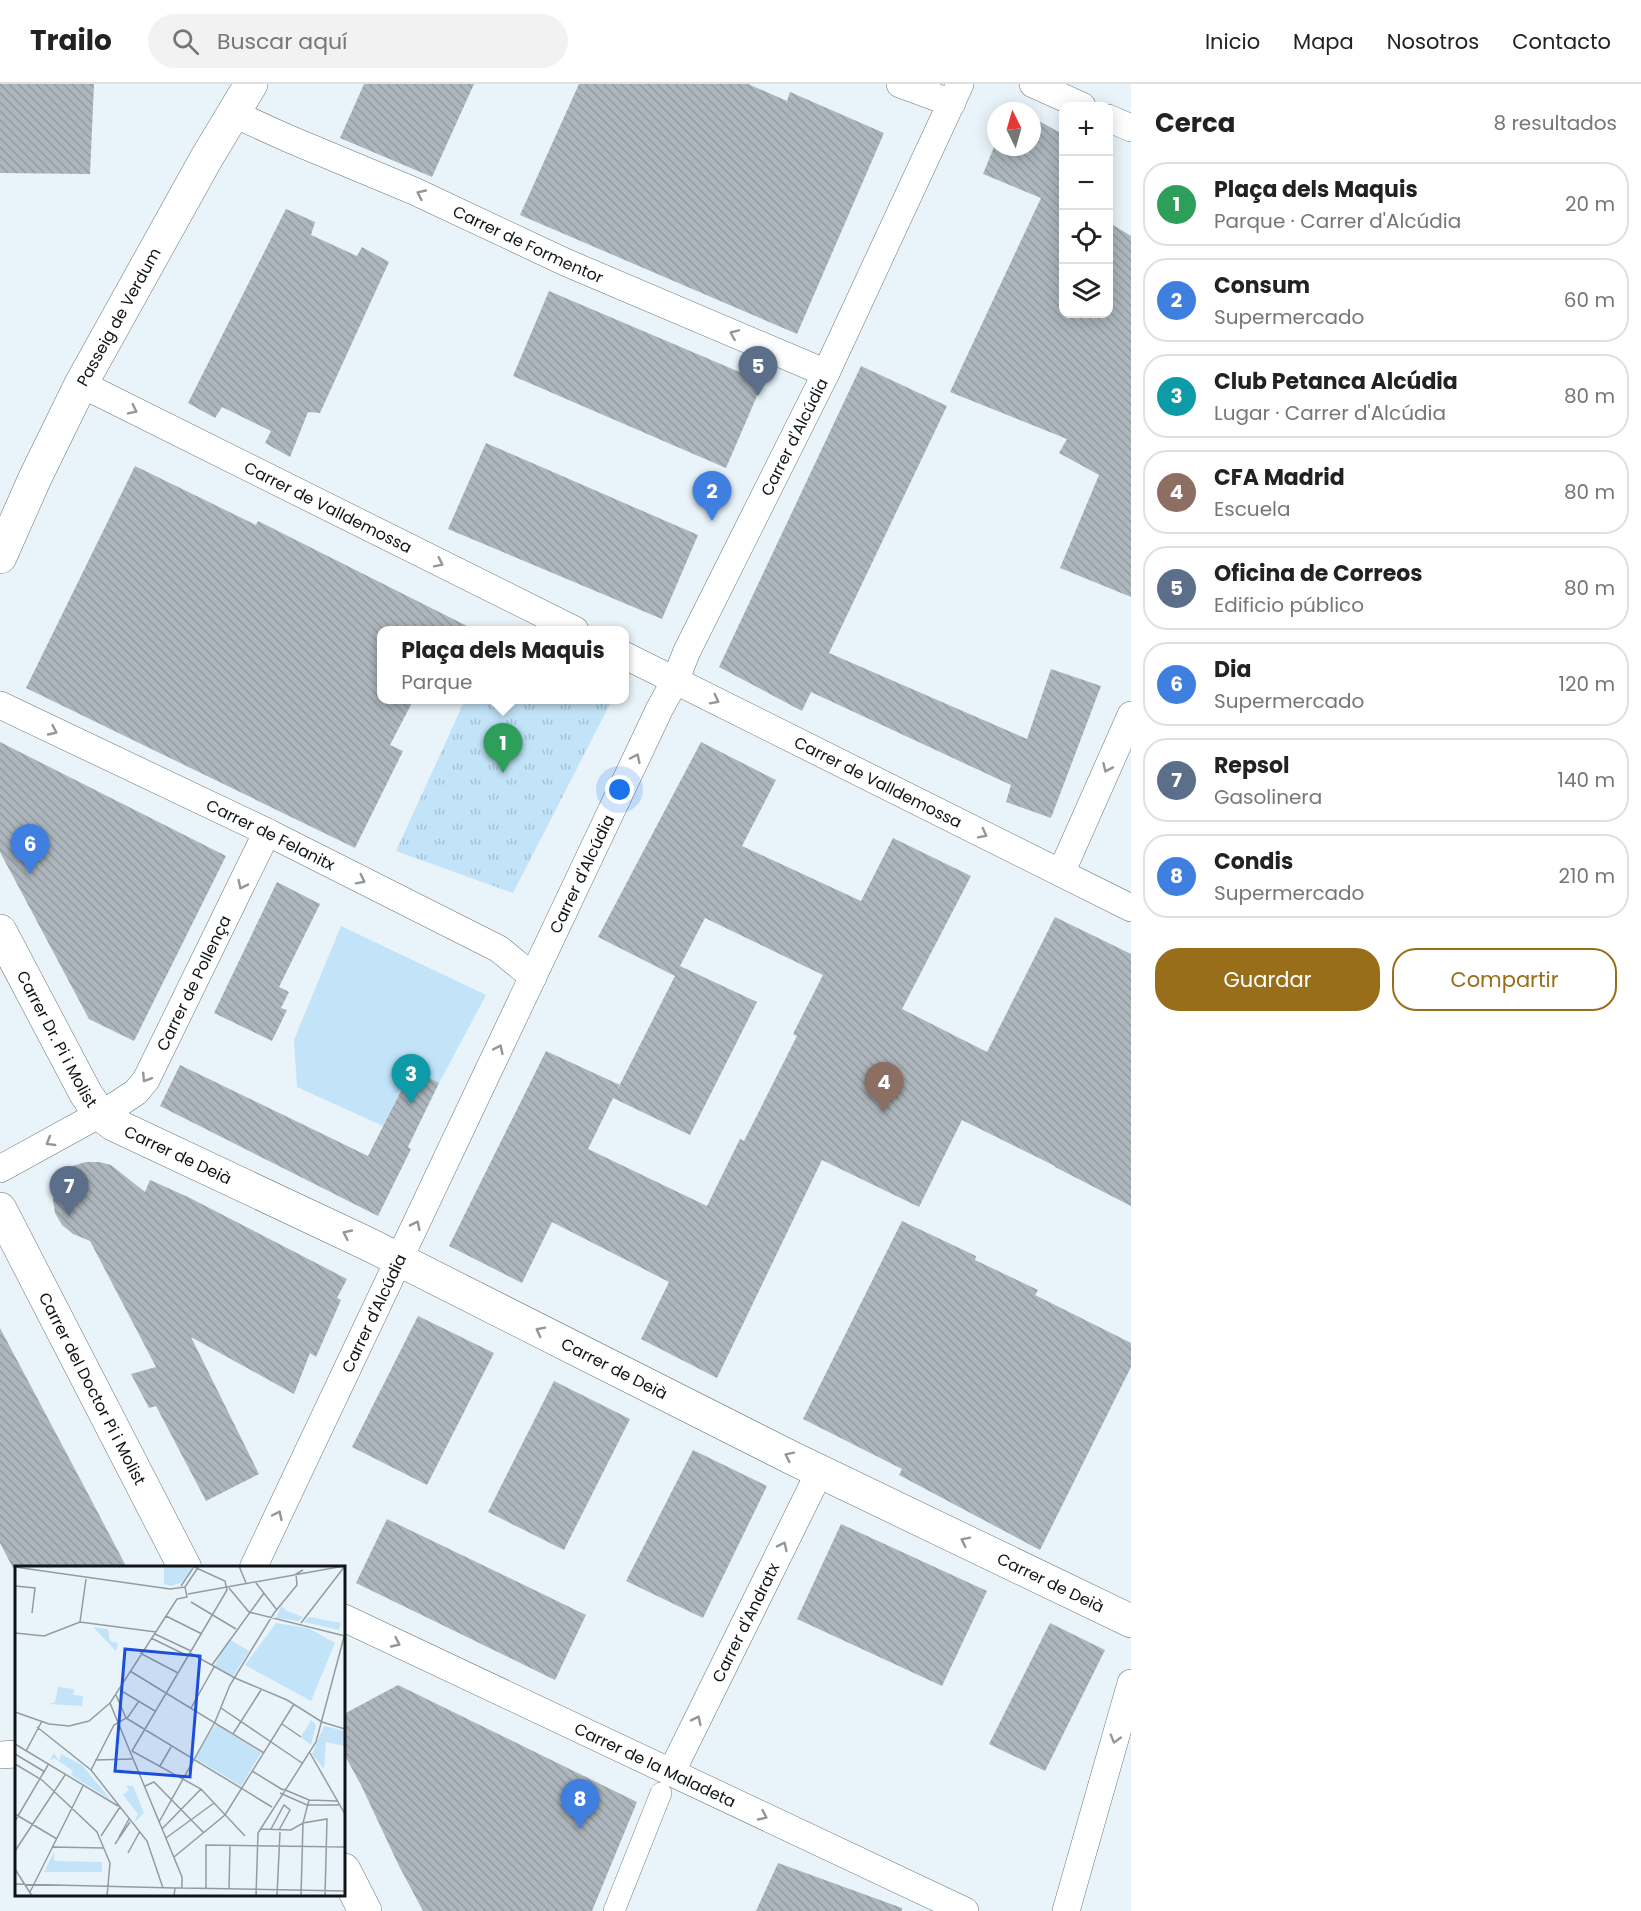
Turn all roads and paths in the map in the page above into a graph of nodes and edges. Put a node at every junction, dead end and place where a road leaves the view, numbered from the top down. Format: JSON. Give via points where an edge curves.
{"nodes":[{"id":1,"x":251,"y":84,"type":"edge"},
{"id":2,"x":900,"y":84,"type":"edge"},
{"id":3,"x":1033,"y":84,"type":"edge"},
{"id":4,"x":956,"y":94,"type":"edge"},
{"id":5,"x":1073,"y":102,"type":"edge"},
{"id":6,"x":232,"y":113,"type":"junction"},
{"id":7,"x":1113,"y":120,"type":"edge"},
{"id":8,"x":1131,"y":129,"type":"edge"},
{"id":9,"x":826,"y":373,"type":"junction"},
{"id":10,"x":81,"y":384,"type":"junction"},
{"id":11,"x":0,"y":557,"type":"edge"},
{"id":12,"x":567,"y":626,"type":"edge"},
{"id":13,"x":629,"y":658,"type":"edge"},
{"id":14,"x":675,"y":681,"type":"junction"},
{"id":15,"x":0,"y":705,"type":"edge"},
{"id":16,"x":1131,"y":715,"type":"edge"},
{"id":17,"x":267,"y":832,"type":"junction"},
{"id":18,"x":1061,"y":873,"type":"junction"},
{"id":19,"x":1131,"y":908,"type":"edge"},
{"id":20,"x":0,"y":931,"type":"edge"},
{"id":21,"x":533,"y":977,"type":"junction"},
{"id":22,"x":99,"y":1113,"type":"junction"},
{"id":23,"x":0,"y":1169,"type":"edge"},
{"id":24,"x":0,"y":1209,"type":"edge"},
{"id":25,"x":398,"y":1260,"type":"junction"},
{"id":26,"x":820,"y":1471,"type":"junction"},
{"id":27,"x":184,"y":1566,"type":"edge"},
{"id":28,"x":254,"y":1566,"type":"edge"},
{"id":29,"x":345,"y":1619,"type":"edge"},
{"id":30,"x":1131,"y":1621,"type":"edge"},
{"id":31,"x":1131,"y":1683,"type":"edge"},
{"id":32,"x":15,"y":1754,"type":"edge"},
{"id":33,"x":0,"y":1755,"type":"edge"},
{"id":34,"x":666,"y":1783,"type":"junction"},
{"id":35,"x":345,"y":1872,"type":"edge"},
{"id":36,"x":365,"y":1911,"type":"edge"},
{"id":37,"x":614,"y":1911,"type":"edge"},
{"id":38,"x":965,"y":1911,"type":"edge"},
{"id":39,"x":1066,"y":1911,"type":"edge"}],
"edges":[{"from":1,"to":6,"type":"street","name":"Passeig de Verdum"},
{"from":2,"to":4,"type":"street"},
{"from":3,"to":5,"type":"street"},
{"from":4,"to":9,"type":"street","name":"Carrer d'Alcúdia"},
{"from":9,"to":6,"type":"street","name":"Carrer de Formentor","one_way":true},
{"from":6,"to":10,"type":"street","name":"Passeig de Verdum"},
{"from":7,"to":8,"type":"street"},
{"from":9,"to":14,"type":"street","name":"Carrer d'Alcúdia"},
{"from":10,"to":11,"type":"street","name":"Passeig de Verdum"},
{"from":10,"to":12,"type":"street","name":"Carrer de Valldemossa","one_way":true},
{"from":13,"to":14,"type":"street","name":"Carrer de Valldemossa"},
{"from":14,"to":18,"type":"street","name":"Carrer de Valldemossa","one_way":true},
{"from":21,"to":14,"type":"street","name":"Carrer d'Alcúdia","one_way":true},
{"from":15,"to":17,"type":"street","name":"Carrer de Felanitx","one_way":true},
{"from":16,"to":18,"type":"street","one_way":true},
{"from":17,"to":21,"type":"street","name":"Carrer de Felanitx","one_way":true,"via":[[499,949]]},
{"from":17,"to":22,"type":"street","name":"Carrer de Pollença","one_way":true,"via":[[146,1080],[136,1092]]},
{"from":18,"to":19,"type":"street","name":"Carrer de Valldemossa"},
{"from":20,"to":22,"type":"street","name":"Carrer Dr. Pi i Molist"},
{"from":25,"to":21,"type":"street","name":"Carrer d'Alcúdia","one_way":true},
{"from":22,"to":23,"type":"street","name":"Carrer de Pollença","one_way":true},
{"from":25,"to":22,"type":"street","name":"Carrer de Deià","one_way":true,"via":[[132,1134]]},
{"from":24,"to":27,"type":"street","name":"Carrer del Doctor Pi i Molist"},
{"from":26,"to":25,"type":"street","name":"Carrer de Deià","one_way":true},
{"from":28,"to":25,"type":"street","name":"Carrer d'Alcúdia","one_way":true},
{"from":30,"to":26,"type":"street","name":"Carrer de Deià","one_way":true},
{"from":34,"to":26,"type":"street","name":"Carrer d'Andratx","one_way":true},
{"from":29,"to":34,"type":"street","name":"Carrer de la Maladeta","one_way":true},
{"from":31,"to":39,"type":"street","one_way":true},
{"from":32,"to":33,"type":"street"},
{"from":34,"to":37,"type":"street","name":"Carrer d'Andratx"},
{"from":34,"to":38,"type":"street","name":"Carrer de la Maladeta","one_way":true},
{"from":35,"to":36,"type":"street"}]}
